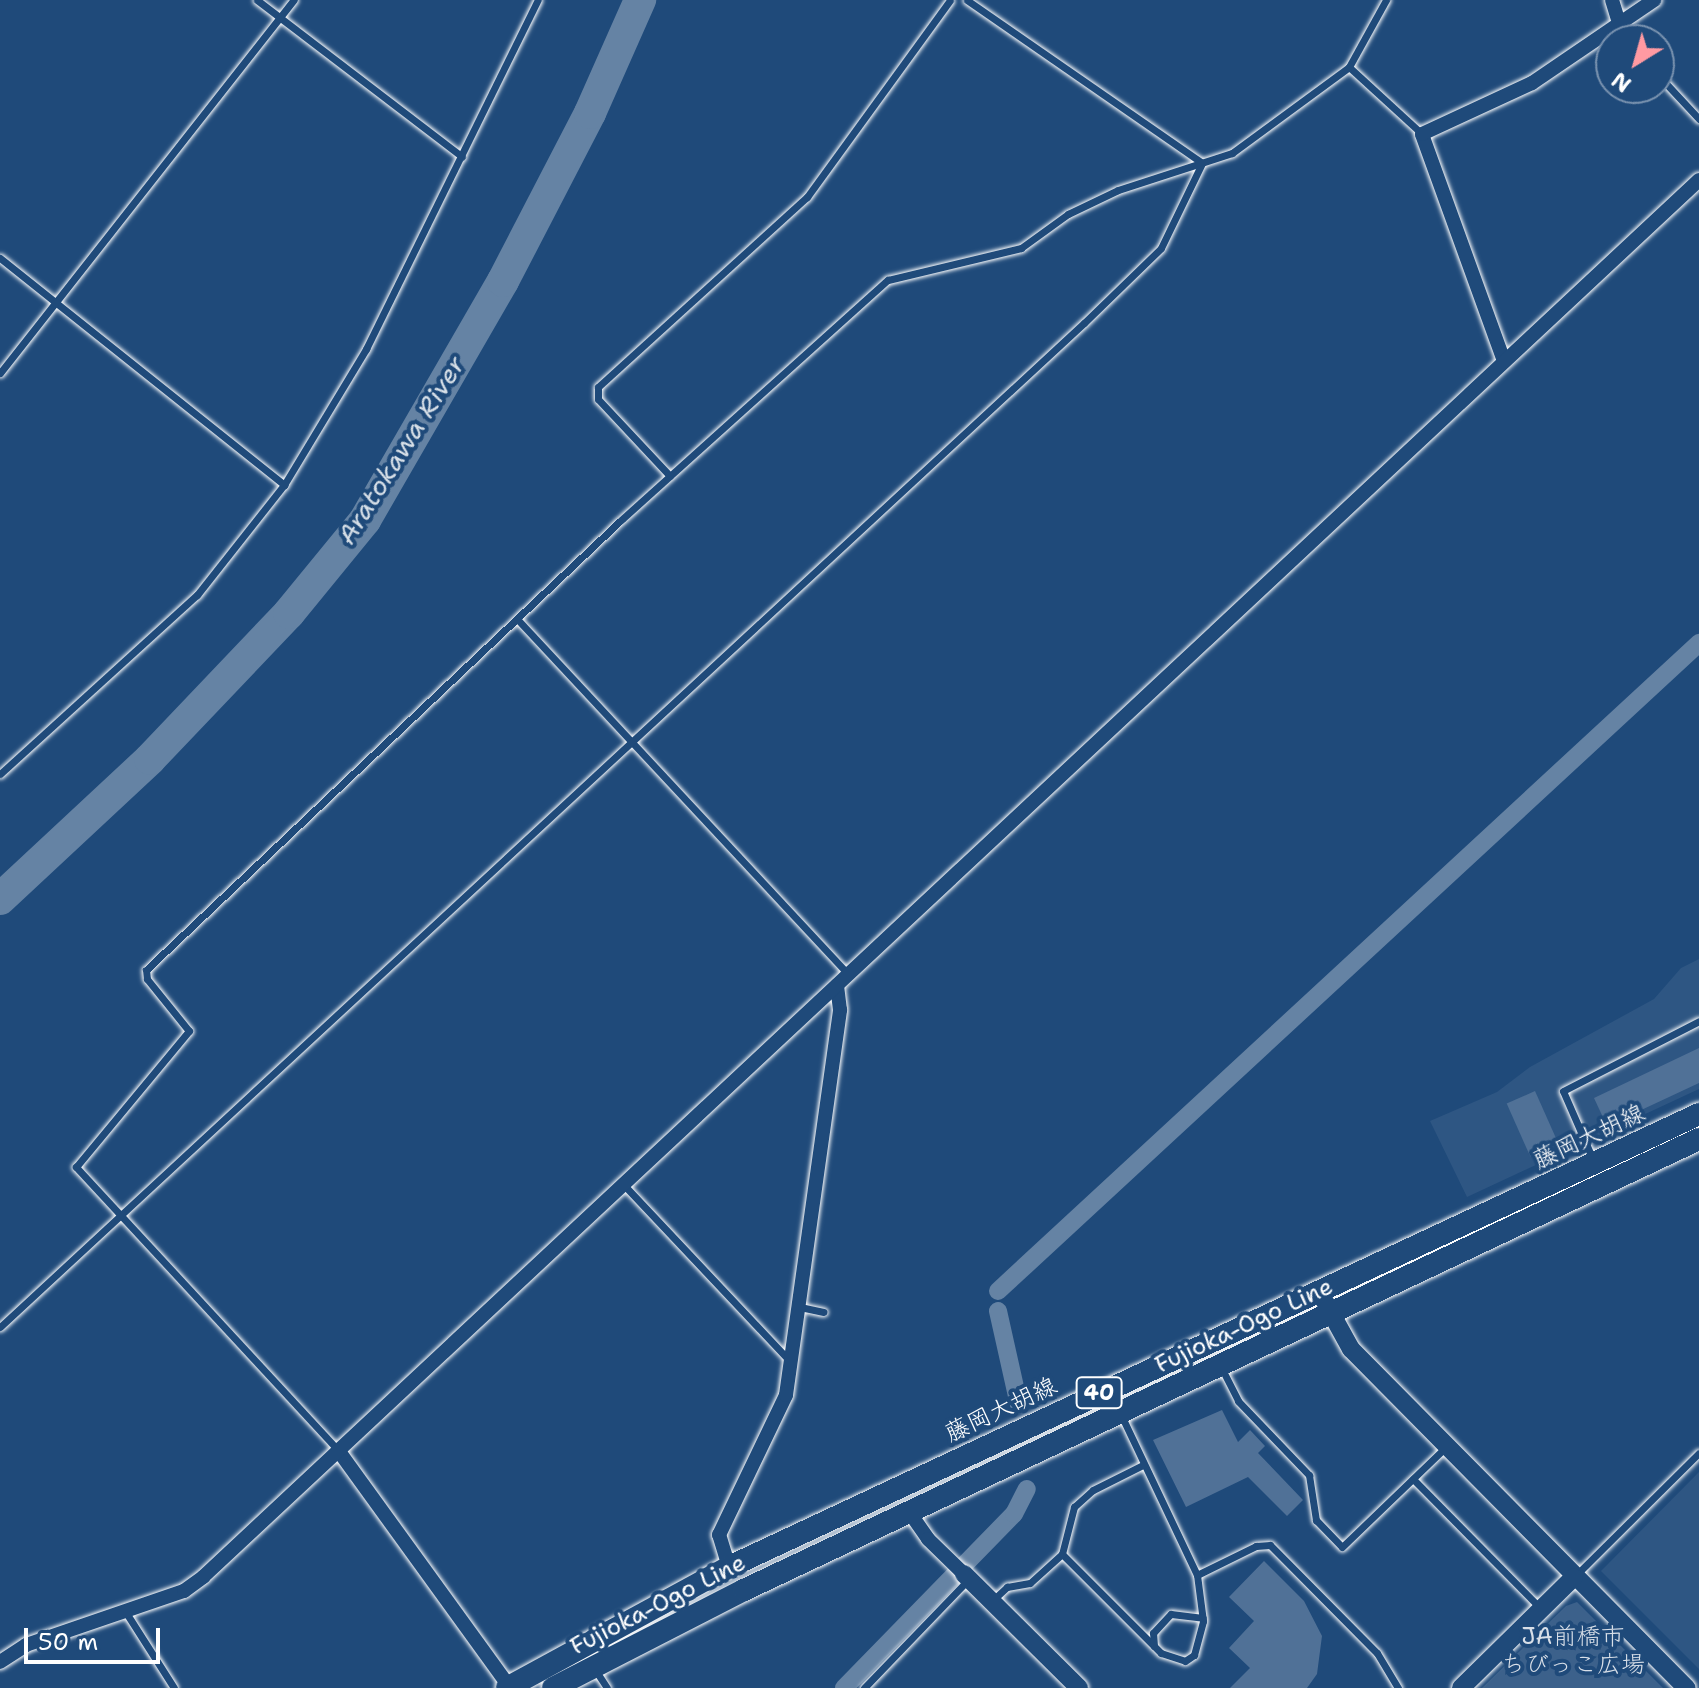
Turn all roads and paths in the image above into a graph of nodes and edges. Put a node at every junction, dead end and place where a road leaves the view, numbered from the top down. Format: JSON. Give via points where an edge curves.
{"nodes":[{"id":1,"x":257,"y":0,"type":"edge"},
{"id":2,"x":294,"y":0,"type":"edge"},
{"id":3,"x":538,"y":0,"type":"edge"},
{"id":4,"x":950,"y":0,"type":"edge"},
{"id":5,"x":967,"y":0,"type":"edge"},
{"id":6,"x":1386,"y":0,"type":"edge"},
{"id":7,"x":1612,"y":0,"type":"edge"},
{"id":8,"x":1654,"y":0,"type":"edge"},
{"id":9,"x":280,"y":17,"type":"junction"},
{"id":10,"x":1619,"y":23,"type":"junction"},
{"id":11,"x":1349,"y":67,"type":"junction"},
{"id":12,"x":1675,"y":93,"type":"edge"},
{"id":13,"x":1699,"y":119,"type":"edge"},
{"id":14,"x":1422,"y":134,"type":"junction"},
{"id":15,"x":462,"y":157,"type":"junction"},
{"id":16,"x":1202,"y":163,"type":"junction"},
{"id":17,"x":1699,"y":180,"type":"edge"},
{"id":18,"x":0,"y":258,"type":"edge"},
{"id":19,"x":57,"y":302,"type":"junction"},
{"id":20,"x":1504,"y":361,"type":"junction"},
{"id":21,"x":0,"y":373,"type":"edge"},
{"id":22,"x":670,"y":476,"type":"junction"},
{"id":23,"x":284,"y":485,"type":"junction"},
{"id":24,"x":518,"y":620,"type":"junction"},
{"id":25,"x":632,"y":741,"type":"junction"},
{"id":26,"x":0,"y":774,"type":"edge"},
{"id":27,"x":848,"y":974,"type":"junction"},
{"id":28,"x":837,"y":985,"type":"junction"},
{"id":29,"x":1699,"y":1021,"type":"edge"},
{"id":30,"x":1699,"y":1114,"type":"edge"},
{"id":31,"x":1699,"y":1139,"type":"edge"},
{"id":32,"x":1595,"y":1164,"type":"junction"},
{"id":33,"x":623,"y":1183,"type":"junction"},
{"id":34,"x":118,"y":1216,"type":"junction"},
{"id":35,"x":1319,"y":1291,"type":"junction"},
{"id":36,"x":800,"y":1307,"type":"junction"},
{"id":37,"x":823,"y":1312,"type":"dead end"},
{"id":38,"x":1330,"y":1314,"type":"junction"},
{"id":39,"x":0,"y":1327,"type":"edge"},
{"id":40,"x":792,"y":1363,"type":"junction"},
{"id":41,"x":1220,"y":1365,"type":"junction"},
{"id":42,"x":1121,"y":1413,"type":"junction"},
{"id":43,"x":1446,"y":1447,"type":"junction"},
{"id":44,"x":338,"y":1450,"type":"junction"},
{"id":45,"x":1699,"y":1453,"type":"edge"},
{"id":46,"x":1143,"y":1465,"type":"junction"},
{"id":47,"x":1413,"y":1479,"type":"junction"},
{"id":48,"x":910,"y":1513,"type":"junction"},
{"id":49,"x":1062,"y":1554,"type":"junction"},
{"id":50,"x":729,"y":1567,"type":"junction"},
{"id":51,"x":963,"y":1572,"type":"junction"},
{"id":52,"x":1197,"y":1575,"type":"junction"},
{"id":53,"x":1574,"y":1577,"type":"junction"},
{"id":54,"x":992,"y":1601,"type":"junction"},
{"id":55,"x":1542,"y":1609,"type":"junction"},
{"id":56,"x":125,"y":1611,"type":"junction"},
{"id":57,"x":1203,"y":1618,"type":"junction"},
{"id":58,"x":1154,"y":1646,"type":"junction"},
{"id":59,"x":0,"y":1662,"type":"edge"},
{"id":60,"x":593,"y":1665,"type":"junction"},
{"id":61,"x":508,"y":1687,"type":"edge"},
{"id":62,"x":174,"y":1688,"type":"edge"},
{"id":63,"x":553,"y":1688,"type":"edge"},
{"id":64,"x":607,"y":1688,"type":"edge"},
{"id":65,"x":864,"y":1688,"type":"edge"},
{"id":66,"x":1079,"y":1688,"type":"edge"},
{"id":67,"x":1398,"y":1688,"type":"edge"},
{"id":68,"x":1461,"y":1688,"type":"edge"},
{"id":69,"x":1687,"y":1688,"type":"edge"}],
"edges":[{"from":1,"to":9,"type":"lane"},
{"from":2,"to":9,"type":"lane"},
{"from":3,"to":15,"type":"lane"},
{"from":4,"to":22,"type":"lane","via":[[807,197],[598,387],[598,399]]},
{"from":5,"to":16,"type":"lane"},
{"from":6,"to":11,"type":"lane"},
{"from":7,"to":10,"type":"street"},
{"from":8,"to":10,"type":"street"},
{"from":9,"to":15,"type":"lane"},
{"from":9,"to":19,"type":"lane"},
{"from":10,"to":14,"type":"street","via":[[1532,83]]},
{"from":11,"to":14,"type":"lane"},
{"from":11,"to":16,"type":"lane","via":[[1232,153]]},
{"from":12,"to":13,"type":"lane"},
{"from":14,"to":20,"type":"street"},
{"from":15,"to":23,"type":"lane","via":[[366,349]]},
{"from":16,"to":22,"type":"lane","via":[[1118,190],[1068,214],[1021,248],[888,280]]},
{"from":16,"to":25,"type":"lane","via":[[1161,248]]},
{"from":17,"to":20,"type":"street"},
{"from":18,"to":19,"type":"lane"},
{"from":19,"to":21,"type":"lane"},
{"from":19,"to":23,"type":"lane"},
{"from":20,"to":27,"type":"street"},
{"from":22,"to":24,"type":"lane"},
{"from":23,"to":26,"type":"lane","via":[[197,595]]},
{"from":24,"to":25,"type":"lane"},
{"from":24,"to":34,"type":"lane","via":[[146,970],[147,979],[189,1031],[184,1043],[78,1159],[76,1167]]},
{"from":25,"to":27,"type":"lane"},
{"from":25,"to":34,"type":"lane"},
{"from":27,"to":28,"type":"street"},
{"from":28,"to":33,"type":"street"},
{"from":28,"to":36,"type":"street","via":[[840,1010]]},
{"from":29,"to":32,"type":"lane","via":[[1563,1091]]},
{"from":30,"to":32,"type":"main road","name":"藤岡大胡線","number":"40"},
{"from":31,"to":38,"type":"main road","name":"Fujioka-Ogo Line","number":"40"},
{"from":32,"to":35,"type":"main road","name":"藤岡大胡線","number":"40"},
{"from":33,"to":40,"type":"lane"},
{"from":33,"to":44,"type":"street"},
{"from":34,"to":39,"type":"lane"},
{"from":34,"to":44,"type":"lane"},
{"from":35,"to":38,"type":"street"},
{"from":35,"to":50,"type":"main road","name":"藤岡大胡線","number":"40"},
{"from":36,"to":37,"type":"lane"},
{"from":36,"to":40,"type":"street"},
{"from":38,"to":41,"type":"main road","name":"Fujioka-Ogo Line","number":"40"},
{"from":38,"to":43,"type":"street","via":[[1351,1349]]},
{"from":40,"to":50,"type":"street","via":[[786,1395],[719,1535]]},
{"from":41,"to":42,"type":"main road","name":"Fujioka-Ogo Line","number":"40"},
{"from":41,"to":47,"type":"lane","via":[[1238,1401],[1309,1475],[1316,1520],[1342,1547]]},
{"from":42,"to":46,"type":"lane"},
{"from":42,"to":48,"type":"main road","name":"Fujioka-Ogo Line","number":"40"},
{"from":43,"to":47,"type":"lane"},
{"from":43,"to":53,"type":"street"},
{"from":44,"to":56,"type":"street","via":[[193,1586]]},
{"from":44,"to":61,"type":"street"},
{"from":45,"to":53,"type":"lane"},
{"from":46,"to":49,"type":"lane","via":[[1093,1490],[1074,1507]]},
{"from":46,"to":52,"type":"lane"},
{"from":47,"to":55,"type":"lane"},
{"from":48,"to":51,"type":"street"},
{"from":48,"to":60,"type":"main road","name":"Fujioka-Ogo Line","number":"40"},
{"from":49,"to":54,"type":"lane","via":[[1030,1583],[1007,1587]]},
{"from":49,"to":58,"type":"lane"},
{"from":50,"to":61,"type":"main road","name":"藤岡大胡線","number":"40"},
{"from":51,"to":54,"type":"street"},
{"from":51,"to":65,"type":"lane"},
{"from":52,"to":57,"type":"lane"},
{"from":52,"to":67,"type":"lane","via":[[1256,1546],[1270,1545],[1377,1653]]},
{"from":53,"to":55,"type":"street"},
{"from":53,"to":69,"type":"street"},
{"from":54,"to":66,"type":"street"},
{"from":55,"to":68,"type":"street"},
{"from":56,"to":59,"type":"street","via":[[26,1645]]},
{"from":56,"to":62,"type":"lane"},
{"from":57,"to":58,"type":"lane","via":[[1171,1614],[1153,1633]]},
{"from":57,"to":58,"type":"lane","via":[[1200,1646],[1185,1661]]},
{"from":60,"to":63,"type":"main road","name":"Fujioka-Ogo Line","number":"40"},
{"from":60,"to":64,"type":"lane"}]}
